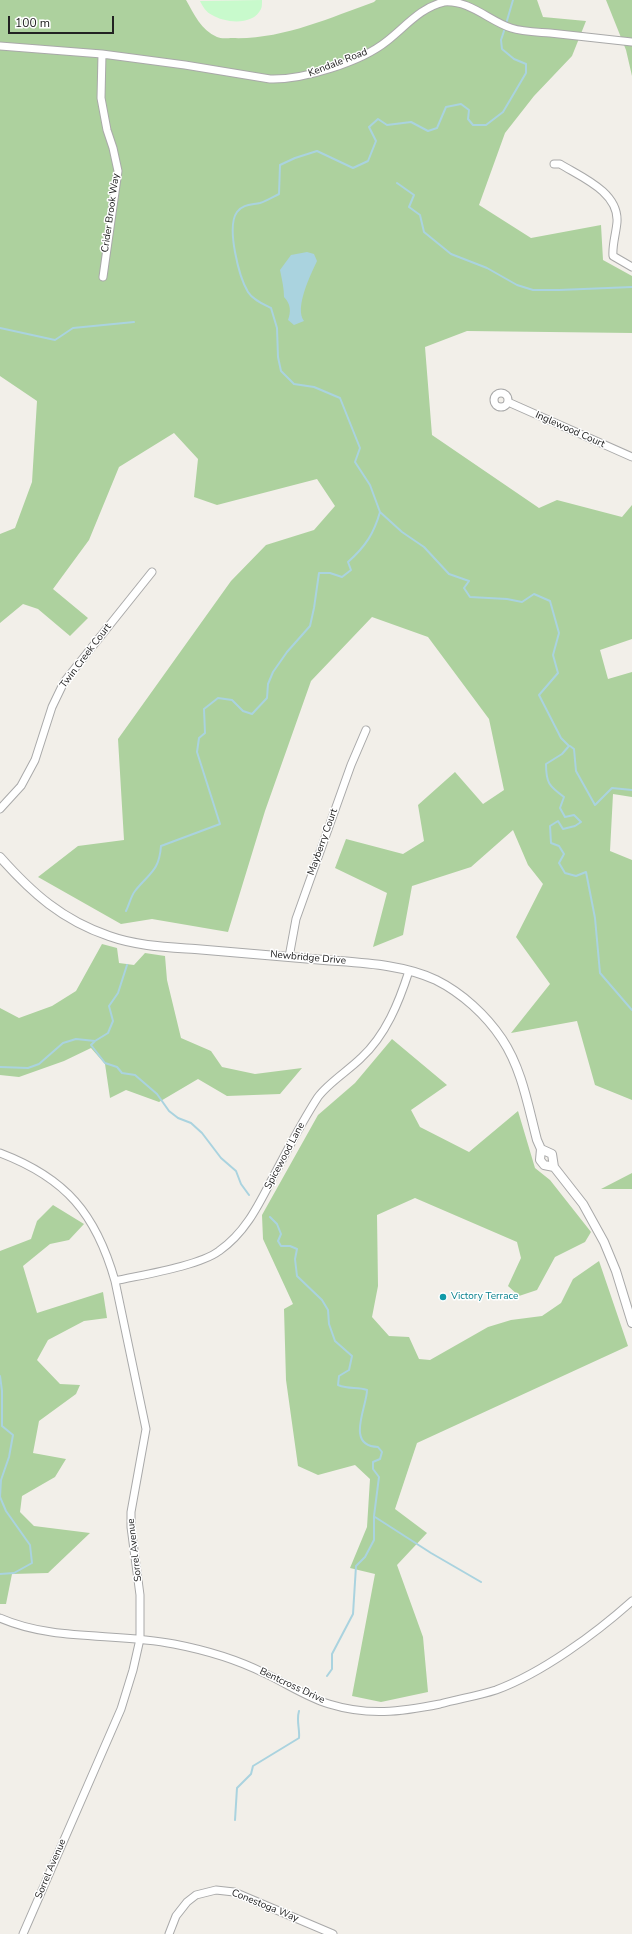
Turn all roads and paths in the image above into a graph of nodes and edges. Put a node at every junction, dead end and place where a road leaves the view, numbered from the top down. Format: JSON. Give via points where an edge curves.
{"nodes":[{"id":1,"x":632,"y":42,"type":"edge"},
{"id":2,"x":0,"y":46,"type":"edge"},
{"id":3,"x":102,"y":54,"type":"junction"},
{"id":4,"x":554,"y":164,"type":"dead end"},
{"id":5,"x":632,"y":266,"type":"edge"},
{"id":6,"x":103,"y":277,"type":"dead end"},
{"id":7,"x":508,"y":402,"type":"dead end"},
{"id":8,"x":632,"y":457,"type":"edge"},
{"id":9,"x":152,"y":572,"type":"dead end"},
{"id":10,"x":366,"y":730,"type":"dead end"},
{"id":11,"x":0,"y":810,"type":"edge"},
{"id":12,"x":0,"y":857,"type":"edge"},
{"id":13,"x":289,"y":957,"type":"junction"},
{"id":14,"x":409,"y":971,"type":"junction"},
{"id":15,"x":0,"y":1153,"type":"edge"},
{"id":16,"x":115,"y":1281,"type":"junction"},
{"id":17,"x":632,"y":1323,"type":"edge"},
{"id":18,"x":632,"y":1601,"type":"edge"},
{"id":19,"x":0,"y":1618,"type":"edge"},
{"id":20,"x":140,"y":1639,"type":"junction"},
{"id":21,"x":23,"y":1934,"type":"edge"},
{"id":22,"x":169,"y":1934,"type":"edge"},
{"id":23,"x":333,"y":1934,"type":"edge"}],
"edges":[{"from":1,"to":3,"type":"street","name":"Kendale Road","via":[[511,28],[468,5],[447,2],[436,4],[415,16],[386,42],[374,49],[337,66],[284,79]]},
{"from":2,"to":3,"type":"street","name":"Kendale Road"},
{"from":3,"to":6,"type":"street","name":"Crider Brook Way","via":[[101,98],[118,171]]},
{"from":4,"to":5,"type":"street","via":[[560,164],[598,188],[611,200],[617,221],[613,256]]},
{"from":7,"to":8,"type":"street","name":"Inglewood Court"},
{"from":9,"to":11,"type":"street","name":"Twin Creek Court","via":[[64,682],[52,707],[35,760],[21,786]]},
{"from":10,"to":13,"type":"street","name":"Mayberry Court","via":[[296,919]]},
{"from":12,"to":13,"type":"street","name":"Newbridge Drive","via":[[40,898],[71,920],[109,936],[152,946]]},
{"from":13,"to":14,"type":"street","name":"Newbridge Drive","via":[[370,963]]},
{"from":14,"to":16,"type":"street","name":"Spicewood Lane","via":[[384,1031],[362,1057],[320,1095],[298,1130],[250,1221],[235,1239],[218,1252],[201,1260]]},
{"from":14,"to":17,"type":"street","name":"Newbridge Drive","via":[[435,980],[459,994],[482,1014],[502,1039],[520,1078],[536,1140],[541,1149],[540,1160],[542,1164],[554,1167],[583,1204],[604,1242],[616,1271]]},
{"from":15,"to":16,"type":"street","name":"Sorrel Avenue","via":[[39,1171],[65,1190],[82,1208],[97,1231]]},
{"from":16,"to":20,"type":"street","name":"Sorrel Avenue","via":[[146,1429],[131,1512],[140,1595]]},
{"from":18,"to":20,"type":"street","name":"Bentcross Drive","via":[[530,1674],[483,1694],[406,1711],[385,1712],[328,1704],[230,1658],[175,1644]]},
{"from":19,"to":20,"type":"street","name":"Bentcross Drive","via":[[15,1625],[63,1634]]},
{"from":20,"to":21,"type":"street","name":"Sorrel Avenue","via":[[134,1670],[121,1709]]},
{"from":22,"to":23,"type":"street","name":"Conestoga Way","via":[[176,1916],[187,1902],[196,1895],[216,1890],[234,1892]]}]}
